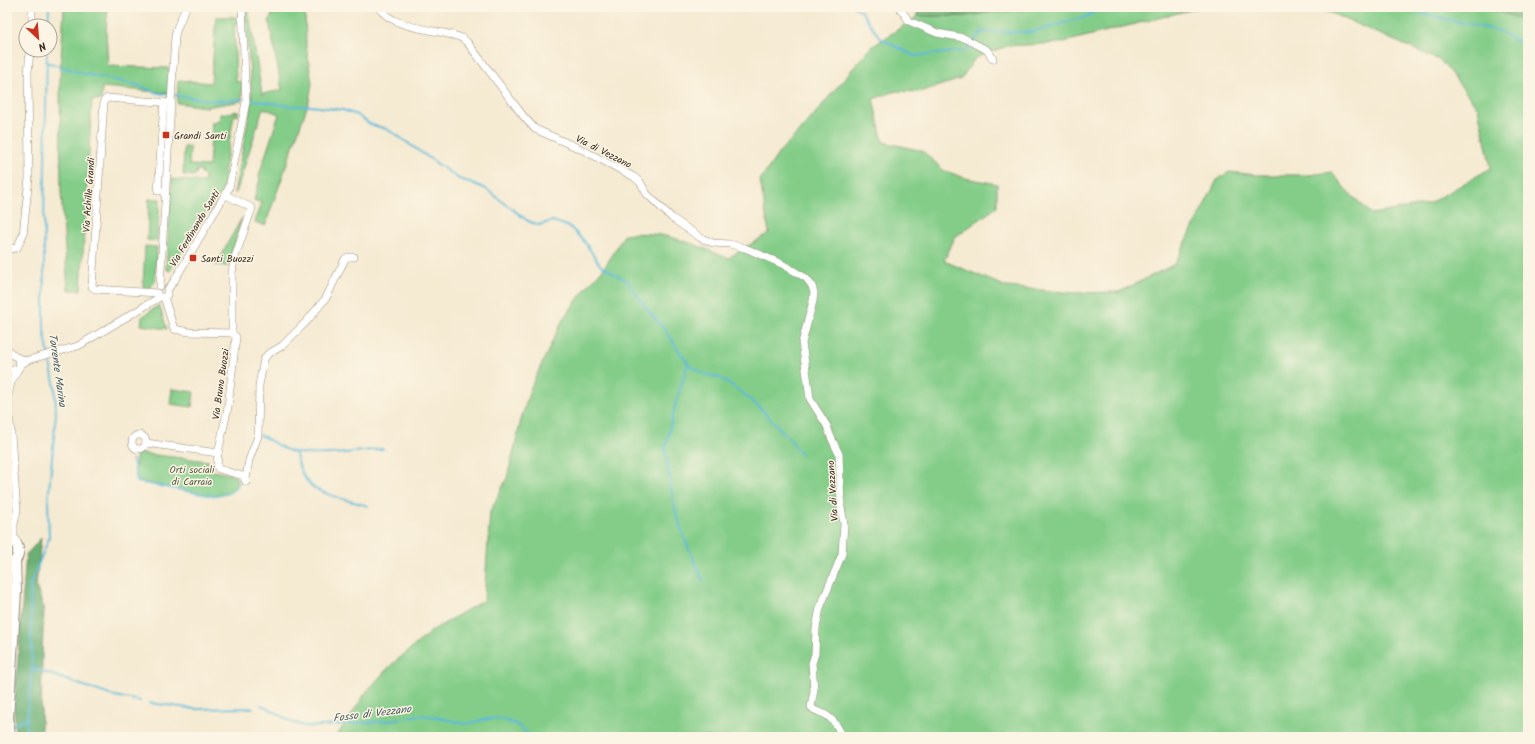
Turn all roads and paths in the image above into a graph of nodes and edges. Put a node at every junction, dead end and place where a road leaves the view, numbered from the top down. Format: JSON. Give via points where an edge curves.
{"nodes":[{"id":1,"x":32,"y":7,"type":"edge"},
{"id":2,"x":186,"y":7,"type":"edge"},
{"id":3,"x":242,"y":7,"type":"edge"},
{"id":4,"x":378,"y":7,"type":"edge"},
{"id":5,"x":899,"y":7,"type":"edge"},
{"id":6,"x":32,"y":18,"type":"edge"},
{"id":7,"x":29,"y":58,"type":"edge"},
{"id":8,"x":993,"y":59,"type":"dead end"},
{"id":9,"x":172,"y":100,"type":"junction"},
{"id":10,"x":164,"y":102,"type":"junction"},
{"id":11,"x":166,"y":191,"type":"junction"},
{"id":12,"x":226,"y":195,"type":"junction"},
{"id":13,"x":7,"y":249,"type":"edge"},
{"id":14,"x":354,"y":257,"type":"dead end"},
{"id":15,"x":160,"y":293,"type":"junction"},
{"id":16,"x":232,"y":333,"type":"junction"},
{"id":17,"x":7,"y":349,"type":"edge"},
{"id":18,"x":16,"y":361,"type":"edge"},
{"id":19,"x":7,"y":367,"type":"edge"},
{"id":20,"x":7,"y":385,"type":"edge"},
{"id":21,"x":8,"y":398,"type":"edge"},
{"id":22,"x":9,"y":427,"type":"edge"},
{"id":23,"x":146,"y":443,"type":"dead end"},
{"id":24,"x":218,"y":453,"type":"junction"},
{"id":25,"x":9,"y":536,"type":"edge"},
{"id":26,"x":10,"y":566,"type":"edge"},
{"id":27,"x":10,"y":664,"type":"edge"},
{"id":28,"x":10,"y":737,"type":"edge"},
{"id":29,"x":841,"y":737,"type":"edge"}],
"edges":[{"from":1,"to":6,"type":"street"},
{"from":2,"to":9,"type":"street","via":[[175,36]]},
{"from":3,"to":12,"type":"street","name":"Via Ferdinando Santi","via":[[246,102]]},
{"from":4,"to":29,"type":"street","name":"Via di Vezzano","via":[[391,18],[409,26],[462,38],[535,129],[585,151],[634,177],[647,194],[672,218],[701,238],[713,243],[745,248],[782,264],[806,278],[812,286],[813,301],[802,343],[810,400],[827,426],[839,454],[844,524],[842,554],[820,608],[816,628],[811,707],[833,720]]},
{"from":5,"to":8,"type":"street","via":[[909,21],[937,33],[964,38],[987,50]]},
{"from":7,"to":13,"type":"street","via":[[29,178],[23,235],[17,248]]},
{"from":9,"to":10,"type":"street","name":"Via Achille Grandi"},
{"from":9,"to":11,"type":"street"},
{"from":10,"to":11,"type":"street","via":[[158,191]]},
{"from":10,"to":15,"type":"street","name":"Via Achille Grandi","via":[[107,98],[104,100],[92,285],[95,289]]},
{"from":11,"to":15,"type":"street"},
{"from":12,"to":15,"type":"street","name":"Via Ferdinando Santi","via":[[168,289],[168,293]]},
{"from":12,"to":16,"type":"street","name":"Via Bruno Buozzi","via":[[252,208],[234,260]]},
{"from":14,"to":24,"type":"street","name":"Via Bruno Buozzi","via":[[345,259],[326,298],[307,321],[282,346],[264,359],[259,385],[258,436],[249,460],[246,481],[238,474],[219,469]]},
{"from":15,"to":16,"type":"street","via":[[174,329]]},
{"from":15,"to":18,"type":"street","via":[[84,343],[29,360]]},
{"from":16,"to":24,"type":"street","name":"Via Bruno Buozzi","via":[[236,337],[235,349],[228,407]]},
{"from":17,"to":18,"type":"street"},
{"from":18,"to":19,"type":"street","via":[[14,370]]},
{"from":18,"to":21,"type":"street"},
{"from":20,"to":21,"type":"street"},
{"from":21,"to":22,"type":"street"},
{"from":22,"to":25,"type":"street","via":[[16,511]]},
{"from":23,"to":24,"type":"street"},
{"from":25,"to":26,"type":"main road","via":[[19,552]]},
{"from":26,"to":27,"type":"main road","via":[[15,578],[16,592]]},
{"from":27,"to":28,"type":"main road"}]}
